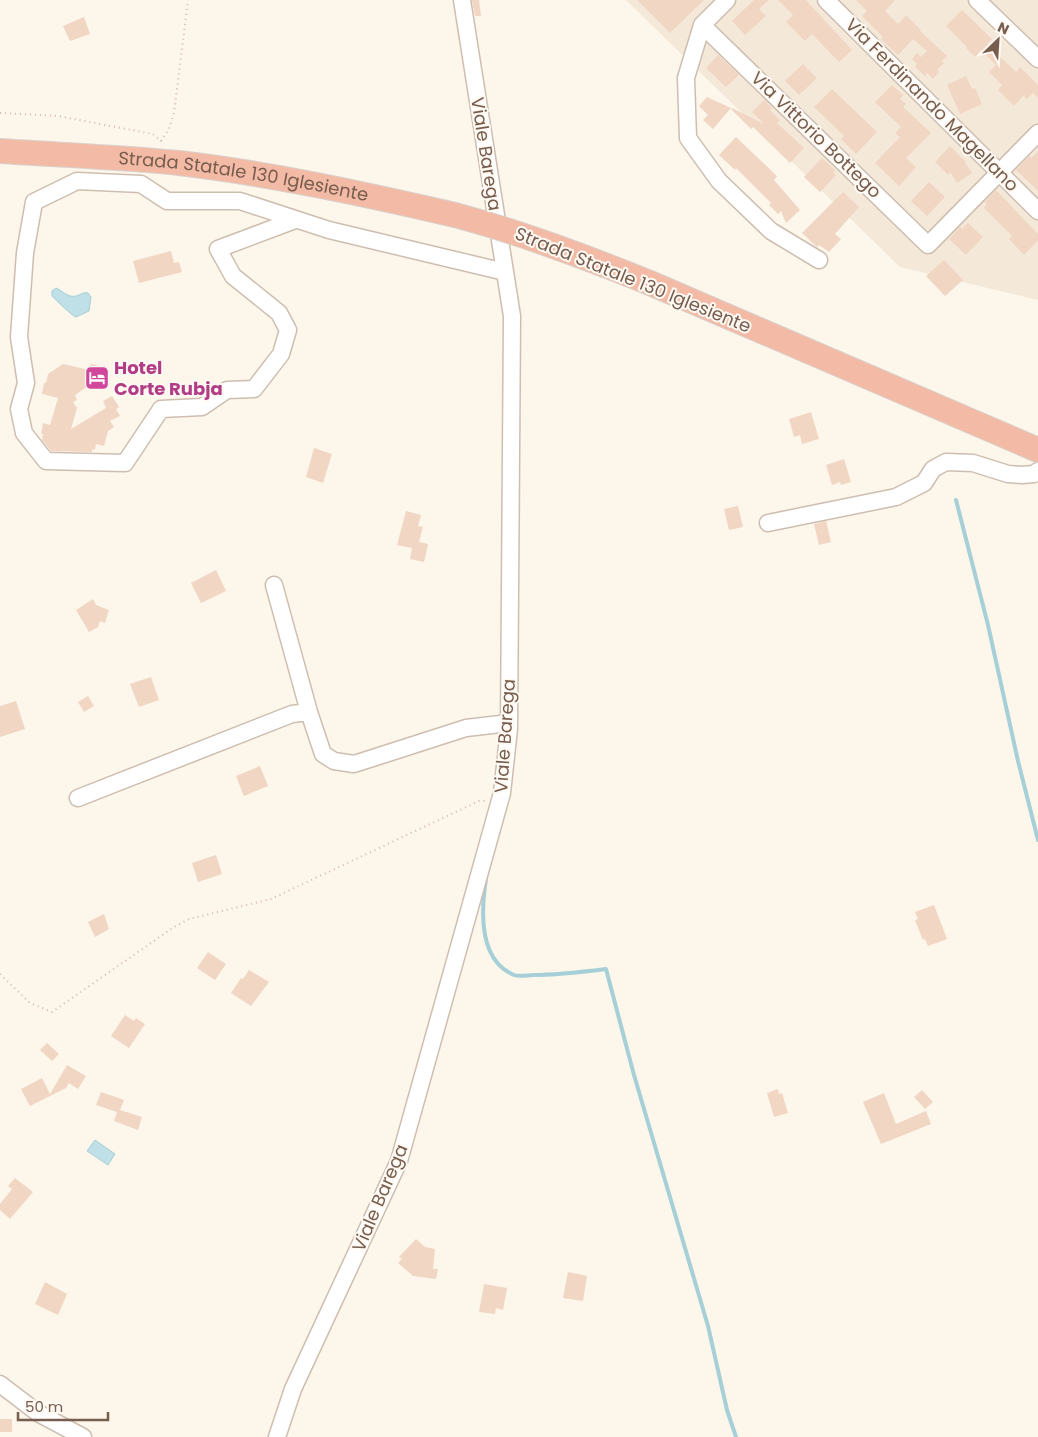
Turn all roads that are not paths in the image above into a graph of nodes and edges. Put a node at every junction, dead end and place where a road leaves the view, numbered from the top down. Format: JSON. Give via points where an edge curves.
{"nodes":[{"id":1,"x":462,"y":0,"type":"edge"},
{"id":2,"x":727,"y":0,"type":"edge"},
{"id":3,"x":826,"y":0,"type":"edge"},
{"id":4,"x":978,"y":0,"type":"edge"},
{"id":5,"x":702,"y":26,"type":"junction"},
{"id":6,"x":1038,"y":59,"type":"edge"},
{"id":7,"x":1038,"y":133,"type":"edge"},
{"id":8,"x":0,"y":151,"type":"edge"},
{"id":9,"x":999,"y":172,"type":"junction"},
{"id":10,"x":1038,"y":211,"type":"edge"},
{"id":11,"x":295,"y":220,"type":"junction"},
{"id":12,"x":819,"y":260,"type":"dead end"},
{"id":13,"x":505,"y":272,"type":"junction"},
{"id":14,"x":1038,"y":450,"type":"edge"},
{"id":15,"x":1038,"y":471,"type":"edge"},
{"id":16,"x":768,"y":523,"type":"dead end"},
{"id":17,"x":274,"y":585,"type":"dead end"},
{"id":18,"x":309,"y":712,"type":"junction"},
{"id":19,"x":509,"y":723,"type":"junction"},
{"id":20,"x":78,"y":798,"type":"dead end"},
{"id":21,"x":0,"y":1384,"type":"edge"},
{"id":22,"x":83,"y":1437,"type":"edge"},
{"id":23,"x":277,"y":1437,"type":"edge"}],
"edges":[{"from":1,"to":13,"type":"street","name":"Viale Barega"},
{"from":2,"to":5,"type":"street"},
{"from":3,"to":9,"type":"street","name":"Via Ferdinando Magellano"},
{"from":4,"to":6,"type":"street"},
{"from":5,"to":9,"type":"street","name":"Via Vittorio Bottego","via":[[928,244]]},
{"from":5,"to":12,"type":"street","via":[[686,78],[688,138],[719,181],[771,231]]},
{"from":7,"to":9,"type":"street"},
{"from":8,"to":14,"type":"highway","name":"Strada Statale 130 Iglesiente","bridge":true,"via":[[160,151],[455,215],[581,255]]},
{"from":9,"to":10,"type":"street","name":"Via Ferdinando Magellano"},
{"from":11,"to":11,"type":"street","via":[[218,248],[233,276],[279,313],[288,330],[281,354],[254,389],[228,390],[202,407],[161,409],[125,463],[46,461],[24,433],[19,410],[26,383],[19,337],[25,252],[34,202],[77,181],[141,184],[168,201],[240,201]]},
{"from":11,"to":13,"type":"street"},
{"from":13,"to":19,"type":"street","name":"Viale Barega","via":[[512,316]]},
{"from":15,"to":16,"type":"street","via":[[1034,474],[1008,474],[973,463],[946,462],[933,469],[924,483],[896,497]]},
{"from":17,"to":18,"type":"street"},
{"from":18,"to":19,"type":"street","via":[[323,754],[334,761],[354,764],[466,728]]},
{"from":18,"to":20,"type":"street","via":[[292,714]]},
{"from":19,"to":23,"type":"street","name":"Viale Barega","via":[[500,800],[399,1161],[293,1389]]},
{"from":21,"to":22,"type":"street","via":[[38,1413]]}]}
